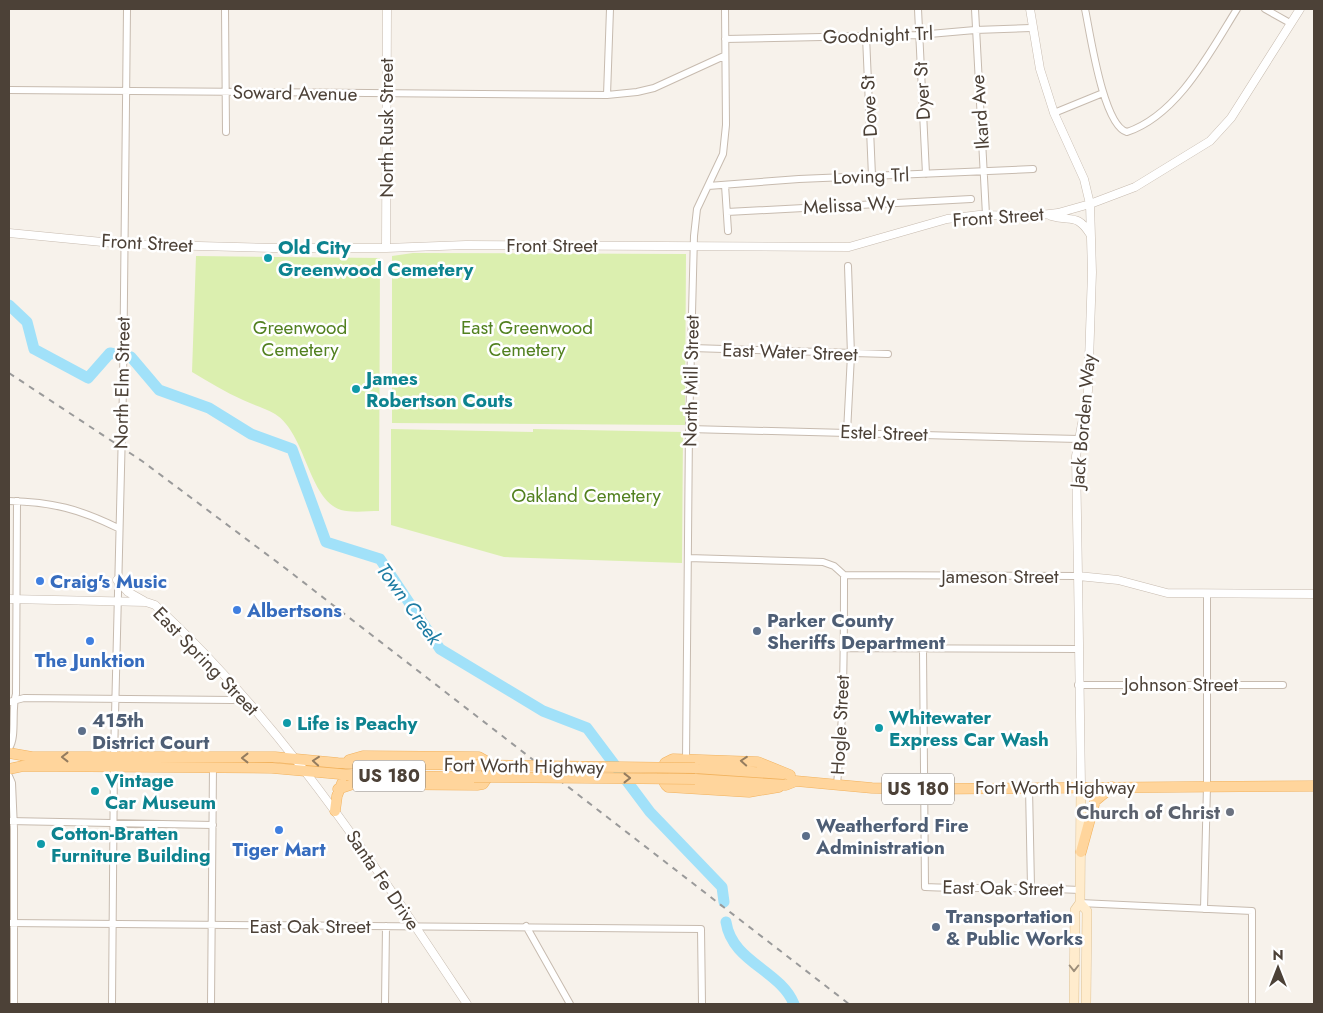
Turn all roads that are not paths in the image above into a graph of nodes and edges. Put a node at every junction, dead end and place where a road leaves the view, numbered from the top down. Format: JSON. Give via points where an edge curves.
{"nodes":[{"id":1,"x":127,"y":9,"type":"edge"},
{"id":2,"x":225,"y":9,"type":"edge"},
{"id":3,"x":387,"y":9,"type":"edge"},
{"id":4,"x":610,"y":9,"type":"edge"},
{"id":5,"x":725,"y":9,"type":"edge"},
{"id":6,"x":918,"y":9,"type":"edge"},
{"id":7,"x":975,"y":9,"type":"edge"},
{"id":8,"x":1030,"y":9,"type":"edge"},
{"id":9,"x":1085,"y":9,"type":"edge"},
{"id":10,"x":1236,"y":9,"type":"edge"},
{"id":11,"x":1265,"y":9,"type":"edge"},
{"id":12,"x":1300,"y":9,"type":"edge"},
{"id":13,"x":1290,"y":23,"type":"junction"},
{"id":14,"x":1031,"y":28,"type":"junction"},
{"id":15,"x":975,"y":30,"type":"junction"},
{"id":16,"x":918,"y":35,"type":"junction"},
{"id":17,"x":866,"y":36,"type":"junction"},
{"id":18,"x":725,"y":39,"type":"junction"},
{"id":19,"x":724,"y":56,"type":"junction"},
{"id":20,"x":9,"y":90,"type":"edge"},
{"id":21,"x":125,"y":91,"type":"junction"},
{"id":22,"x":226,"y":92,"type":"junction"},
{"id":23,"x":1103,"y":93,"type":"junction"},
{"id":24,"x":386,"y":94,"type":"junction"},
{"id":25,"x":607,"y":95,"type":"junction"},
{"id":26,"x":1054,"y":113,"type":"junction"},
{"id":27,"x":226,"y":132,"type":"dead end"},
{"id":28,"x":1033,"y":169,"type":"dead end"},
{"id":29,"x":983,"y":171,"type":"junction"},
{"id":30,"x":926,"y":174,"type":"junction"},
{"id":31,"x":872,"y":176,"type":"junction"},
{"id":32,"x":726,"y":185,"type":"junction"},
{"id":33,"x":708,"y":186,"type":"junction"},
{"id":34,"x":971,"y":199,"type":"dead end"},
{"id":35,"x":1090,"y":204,"type":"junction"},
{"id":36,"x":727,"y":212,"type":"junction"},
{"id":37,"x":1047,"y":214,"type":"junction"},
{"id":38,"x":986,"y":215,"type":"junction"},
{"id":39,"x":728,"y":231,"type":"dead end"},
{"id":40,"x":9,"y":233,"type":"edge"},
{"id":41,"x":1091,"y":235,"type":"junction"},
{"id":42,"x":123,"y":244,"type":"junction"},
{"id":43,"x":694,"y":246,"type":"junction"},
{"id":44,"x":386,"y":248,"type":"junction"},
{"id":45,"x":848,"y":266,"type":"dead end"},
{"id":46,"x":692,"y":348,"type":"junction"},
{"id":47,"x":851,"y":354,"type":"junction"},
{"id":48,"x":888,"y":354,"type":"dead end"},
{"id":49,"x":689,"y":428,"type":"junction"},
{"id":50,"x":847,"y":432,"type":"junction"},
{"id":51,"x":1079,"y":438,"type":"junction"},
{"id":52,"x":9,"y":501,"type":"edge"},
{"id":53,"x":17,"y":501,"type":"junction"},
{"id":54,"x":118,"y":528,"type":"junction"},
{"id":55,"x":688,"y":558,"type":"junction"},
{"id":56,"x":844,"y":575,"type":"junction"},
{"id":57,"x":1078,"y":576,"type":"junction"},
{"id":58,"x":117,"y":580,"type":"junction"},
{"id":59,"x":1207,"y":594,"type":"junction"},
{"id":60,"x":1314,"y":594,"type":"edge"},
{"id":61,"x":13,"y":599,"type":"edge"},
{"id":62,"x":116,"y":601,"type":"junction"},
{"id":63,"x":146,"y":602,"type":"junction"},
{"id":64,"x":844,"y":648,"type":"junction"},
{"id":65,"x":1078,"y":649,"type":"junction"},
{"id":66,"x":923,"y":650,"type":"junction"},
{"id":67,"x":1207,"y":684,"type":"junction"},
{"id":68,"x":1078,"y":685,"type":"junction"},
{"id":69,"x":1283,"y":685,"type":"dead end"},
{"id":70,"x":240,"y":694,"type":"junction"},
{"id":71,"x":114,"y":700,"type":"junction"},
{"id":72,"x":11,"y":702,"type":"edge"},
{"id":73,"x":9,"y":748,"type":"edge"},
{"id":74,"x":9,"y":753,"type":"edge"},
{"id":75,"x":294,"y":759,"type":"junction"},
{"id":76,"x":686,"y":759,"type":"junction"},
{"id":77,"x":114,"y":762,"type":"junction"},
{"id":78,"x":213,"y":762,"type":"junction"},
{"id":79,"x":338,"y":763,"type":"junction"},
{"id":80,"x":9,"y":769,"type":"edge"},
{"id":81,"x":304,"y":770,"type":"junction"},
{"id":82,"x":9,"y":776,"type":"edge"},
{"id":83,"x":362,"y":776,"type":"junction"},
{"id":84,"x":791,"y":780,"type":"junction"},
{"id":85,"x":837,"y":784,"type":"junction"},
{"id":86,"x":1207,"y":786,"type":"junction"},
{"id":87,"x":1314,"y":786,"type":"edge"},
{"id":88,"x":1081,"y":787,"type":"junction"},
{"id":89,"x":1112,"y":787,"type":"junction"},
{"id":90,"x":1029,"y":788,"type":"junction"},
{"id":91,"x":338,"y":789,"type":"junction"},
{"id":92,"x":926,"y":789,"type":"junction"},
{"id":93,"x":336,"y":811,"type":"junction"},
{"id":94,"x":11,"y":822,"type":"edge"},
{"id":95,"x":113,"y":824,"type":"junction"},
{"id":96,"x":213,"y":825,"type":"junction"},
{"id":97,"x":1081,"y":852,"type":"junction"},
{"id":98,"x":1031,"y":887,"type":"junction"},
{"id":99,"x":1080,"y":890,"type":"junction"},
{"id":100,"x":1080,"y":903,"type":"junction"},
{"id":101,"x":1204,"y":909,"type":"junction"},
{"id":102,"x":12,"y":924,"type":"edge"},
{"id":103,"x":113,"y":924,"type":"junction"},
{"id":104,"x":211,"y":925,"type":"junction"},
{"id":105,"x":386,"y":926,"type":"junction"},
{"id":106,"x":415,"y":926,"type":"junction"},
{"id":107,"x":526,"y":926,"type":"junction"},
{"id":108,"x":14,"y":1004,"type":"edge"},
{"id":109,"x":112,"y":1004,"type":"edge"},
{"id":110,"x":211,"y":1004,"type":"edge"},
{"id":111,"x":385,"y":1004,"type":"edge"},
{"id":112,"x":467,"y":1004,"type":"edge"},
{"id":113,"x":570,"y":1004,"type":"edge"},
{"id":114,"x":702,"y":1004,"type":"edge"},
{"id":115,"x":1074,"y":1004,"type":"edge"},
{"id":116,"x":1086,"y":1004,"type":"edge"},
{"id":117,"x":1252,"y":1004,"type":"edge"}],
"edges":[{"from":1,"to":21,"type":"street","name":"North Elm Street"},
{"from":2,"to":22,"type":"street"},
{"from":3,"to":24,"type":"street","name":"North Rusk Street"},
{"from":4,"to":25,"type":"street"},
{"from":5,"to":18,"type":"street","name":"North Mill Street"},
{"from":6,"to":16,"type":"street","name":"Dyer St"},
{"from":7,"to":15,"type":"street","name":"Ikard Ave"},
{"from":8,"to":14,"type":"street","name":"Jack Borden Way"},
{"from":9,"to":23,"type":"street"},
{"from":10,"to":23,"type":"street","via":[[1189,84],[1165,107],[1133,130],[1121,130],[1116,124]]},
{"from":11,"to":13,"type":"street"},
{"from":12,"to":13,"type":"street","name":"Front Street"},
{"from":13,"to":35,"type":"street","name":"Front Street","via":[[1231,118],[1210,140],[1135,187]]},
{"from":14,"to":15,"type":"street","name":"Goodnight Trl"},
{"from":14,"to":26,"type":"street","name":"Jack Borden Way"},
{"from":15,"to":16,"type":"street","name":"Goodnight Trl"},
{"from":15,"to":29,"type":"street","name":"Ikard Ave"},
{"from":16,"to":17,"type":"street","name":"Goodnight Trl"},
{"from":16,"to":30,"type":"street","name":"Dyer St"},
{"from":17,"to":18,"type":"street","name":"Goodnight Trl"},
{"from":17,"to":31,"type":"street","name":"Dove St"},
{"from":18,"to":19,"type":"street","name":"North Mill Street"},
{"from":19,"to":25,"type":"street","name":"Soward Avenue","via":[[654,88]]},
{"from":19,"to":33,"type":"street","name":"North Mill Street","via":[[726,125],[723,154]]},
{"from":20,"to":21,"type":"street","name":"Soward Avenue"},
{"from":21,"to":22,"type":"street","name":"Soward Avenue"},
{"from":21,"to":42,"type":"street","name":"North Elm Street"},
{"from":22,"to":24,"type":"street","name":"Soward Avenue"},
{"from":22,"to":27,"type":"street"},
{"from":23,"to":26,"type":"street"},
{"from":24,"to":25,"type":"street","name":"Soward Avenue"},
{"from":24,"to":44,"type":"street","name":"North Rusk Street"},
{"from":26,"to":35,"type":"street","name":"Jack Borden Way","via":[[1084,180]]},
{"from":28,"to":29,"type":"street","name":"Loving Trl"},
{"from":29,"to":30,"type":"street","name":"Loving Trl"},
{"from":29,"to":38,"type":"street","name":"Ikard Ave"},
{"from":30,"to":31,"type":"street","name":"Loving Trl"},
{"from":31,"to":32,"type":"street","name":"Loving Trl"},
{"from":32,"to":33,"type":"street","name":"Loving Trl"},
{"from":32,"to":36,"type":"street"},
{"from":33,"to":43,"type":"street","name":"North Mill Street","via":[[697,208]]},
{"from":34,"to":36,"type":"street","name":"Melissa Wy"},
{"from":35,"to":37,"type":"street","name":"Front Street"},
{"from":35,"to":41,"type":"street","name":"Jack Borden Way"},
{"from":36,"to":39,"type":"street"},
{"from":37,"to":38,"type":"street","name":"Front Street"},
{"from":37,"to":41,"type":"street","via":[[1077,219]]},
{"from":38,"to":43,"type":"street","name":"Front Street","via":[[947,219],[849,247]]},
{"from":40,"to":42,"type":"street","name":"Front Street"},
{"from":41,"to":51,"type":"street","name":"Jack Borden Way","via":[[1088,391]]},
{"from":42,"to":44,"type":"street","name":"Front Street"},
{"from":42,"to":54,"type":"street","name":"North Elm Street"},
{"from":43,"to":44,"type":"street","name":"Front Street"},
{"from":43,"to":46,"type":"street","name":"North Mill Street"},
{"from":45,"to":47,"type":"street"},
{"from":46,"to":47,"type":"street","name":"East Water Street"},
{"from":46,"to":49,"type":"street","name":"North Mill Street"},
{"from":47,"to":48,"type":"street","name":"East Water Street"},
{"from":47,"to":50,"type":"street"},
{"from":49,"to":50,"type":"street","name":"Estel Street"},
{"from":49,"to":55,"type":"street","name":"North Mill Street"},
{"from":50,"to":51,"type":"street","name":"Estel Street"},
{"from":51,"to":57,"type":"street","name":"Jack Borden Way","via":[[1076,472]]},
{"from":52,"to":53,"type":"street"},
{"from":53,"to":54,"type":"street","via":[[72,508]]},
{"from":53,"to":61,"type":"street"},
{"from":54,"to":58,"type":"street","name":"North Elm Street"},
{"from":55,"to":56,"type":"street","via":[[823,562]]},
{"from":55,"to":76,"type":"street","name":"North Mill Street"},
{"from":56,"to":57,"type":"street","name":"Jameson Street"},
{"from":56,"to":64,"type":"street","name":"Hogle Street"},
{"from":57,"to":59,"type":"street","name":"Jameson Street","via":[[1118,580],[1167,593]]},
{"from":57,"to":65,"type":"street","name":"Jack Borden Way"},
{"from":58,"to":62,"type":"street","name":"North Elm Street"},
{"from":58,"to":63,"type":"street","via":[[128,592]]},
{"from":59,"to":60,"type":"street","name":"Jameson Street"},
{"from":59,"to":67,"type":"street"},
{"from":61,"to":62,"type":"street","name":"East Spring Street"},
{"from":61,"to":72,"type":"street","via":[[16,694]]},
{"from":62,"to":63,"type":"street","name":"East Spring Street"},
{"from":62,"to":71,"type":"street","name":"North Elm Street"},
{"from":63,"to":70,"type":"street","name":"East Spring Street","via":[[155,605],[169,618]]},
{"from":64,"to":66,"type":"street"},
{"from":64,"to":85,"type":"street","name":"Hogle Street","via":[[842,736]]},
{"from":65,"to":66,"type":"street"},
{"from":65,"to":68,"type":"street","name":"Jack Borden Way"},
{"from":66,"to":92,"type":"street"},
{"from":67,"to":68,"type":"street","name":"Johnson Street"},
{"from":67,"to":69,"type":"street","name":"Johnson Street"},
{"from":67,"to":86,"type":"street"},
{"from":68,"to":88,"type":"street","name":"Jack Borden Way"},
{"from":70,"to":71,"type":"street","via":[[233,700]]},
{"from":70,"to":75,"type":"street","name":"East Spring Street"},
{"from":71,"to":72,"type":"street","via":[[24,698]]},
{"from":71,"to":77,"type":"street","name":"North Elm Street"},
{"from":72,"to":73,"type":"street","via":[[13,742]]},
{"from":77,"to":74,"type":"main road","name":"Fort Worth Highway","number":"US 180","one_way":true},
{"from":75,"to":78,"type":"main road","name":"Fort Worth Highway","number":"US 180","one_way":true},
{"from":79,"to":75,"type":"main road","name":"Fort Worth Highway","number":"US 180","one_way":true},
{"from":75,"to":81,"type":"street","name":"Santa Fe Drive"},
{"from":84,"to":76,"type":"main road","one_way":true,"via":[[758,762]]},
{"from":76,"to":84,"type":"main road","via":[[665,763],[664,784],[673,788],[749,792],[765,791]]},
{"from":77,"to":78,"type":"main road","name":"Fort Worth Highway","number":"US 180"},
{"from":77,"to":80,"type":"main road","name":"Fort Worth Highway","number":"US 180"},
{"from":77,"to":95,"type":"street","name":"North Elm Street"},
{"from":78,"to":81,"type":"main road","name":"Fort Worth Highway","number":"US 180"},
{"from":78,"to":96,"type":"street"},
{"from":79,"to":84,"type":"main road","name":"Fort Worth Highway","number":"US 180","bridge":true,"via":[[695,768]]},
{"from":79,"to":91,"type":"main road","via":[[363,756],[479,757],[488,765],[483,784],[353,784]]},
{"from":81,"to":83,"type":"main road","name":"Fort Worth Highway","number":"US 180"},
{"from":81,"to":93,"type":"street","name":"Santa Fe Drive"},
{"from":82,"to":94,"type":"street","via":[[12,783]]},
{"from":83,"to":84,"type":"main road","name":"Fort Worth Highway","number":"US 180","one_way":true,"bridge":true},
{"from":83,"to":91,"type":"main road","via":[[344,782]]},
{"from":84,"to":85,"type":"main road","name":"Fort Worth Highway","number":"US 180"},
{"from":85,"to":92,"type":"main road","name":"Fort Worth Highway","number":"US 180"},
{"from":86,"to":87,"type":"main road","name":"Fort Worth Highway","number":"US 180"},
{"from":86,"to":89,"type":"main road","name":"Fort Worth Highway","number":"US 180"},
{"from":86,"to":101,"type":"street"},
{"from":88,"to":89,"type":"main road","name":"Fort Worth Highway","number":"US 180"},
{"from":88,"to":90,"type":"main road","name":"Fort Worth Highway","number":"US 180"},
{"from":88,"to":97,"type":"main road","name":"Jack Borden Way"},
{"from":89,"to":97,"type":"main road","via":[[1095,801]]},
{"from":90,"to":92,"type":"main road","name":"Fort Worth Highway","number":"US 180"},
{"from":90,"to":98,"type":"street"},
{"from":91,"to":93,"type":"main road"},
{"from":92,"to":98,"type":"street","name":"East Oak Street","via":[[925,887],[991,890]]},
{"from":93,"to":106,"type":"street","name":"Santa Fe Drive"},
{"from":94,"to":95,"type":"street"},
{"from":94,"to":102,"type":"street"},
{"from":95,"to":96,"type":"street"},
{"from":95,"to":103,"type":"street","name":"North Elm Street"},
{"from":96,"to":104,"type":"street"},
{"from":97,"to":99,"type":"main road","name":"Jack Borden Way"},
{"from":98,"to":99,"type":"street","name":"East Oak Street"},
{"from":99,"to":100,"type":"main road","name":"Jack Borden Way"},
{"from":100,"to":101,"type":"street","name":"East Oak Street"},
{"from":100,"to":115,"type":"main road","name":"Jack Borden Way","one_way":true,"via":[[1075,910]]},
{"from":100,"to":116,"type":"main road","name":"Jack Borden Way","via":[[1086,911]]},
{"from":101,"to":117,"type":"street","name":"East Oak Street","via":[[1252,912]]},
{"from":102,"to":103,"type":"street","name":"East Oak Street"},
{"from":102,"to":108,"type":"street"},
{"from":103,"to":104,"type":"street","name":"East Oak Street"},
{"from":103,"to":109,"type":"street","name":"North Elm Street"},
{"from":104,"to":105,"type":"street","name":"East Oak Street"},
{"from":104,"to":110,"type":"street"},
{"from":105,"to":106,"type":"street","name":"East Oak Street"},
{"from":105,"to":111,"type":"street"},
{"from":106,"to":107,"type":"street","name":"East Oak Street"},
{"from":106,"to":112,"type":"street","name":"Santa Fe Drive"},
{"from":107,"to":113,"type":"street"},
{"from":107,"to":114,"type":"street","name":"East Oak Street","via":[[701,929]]}]}
